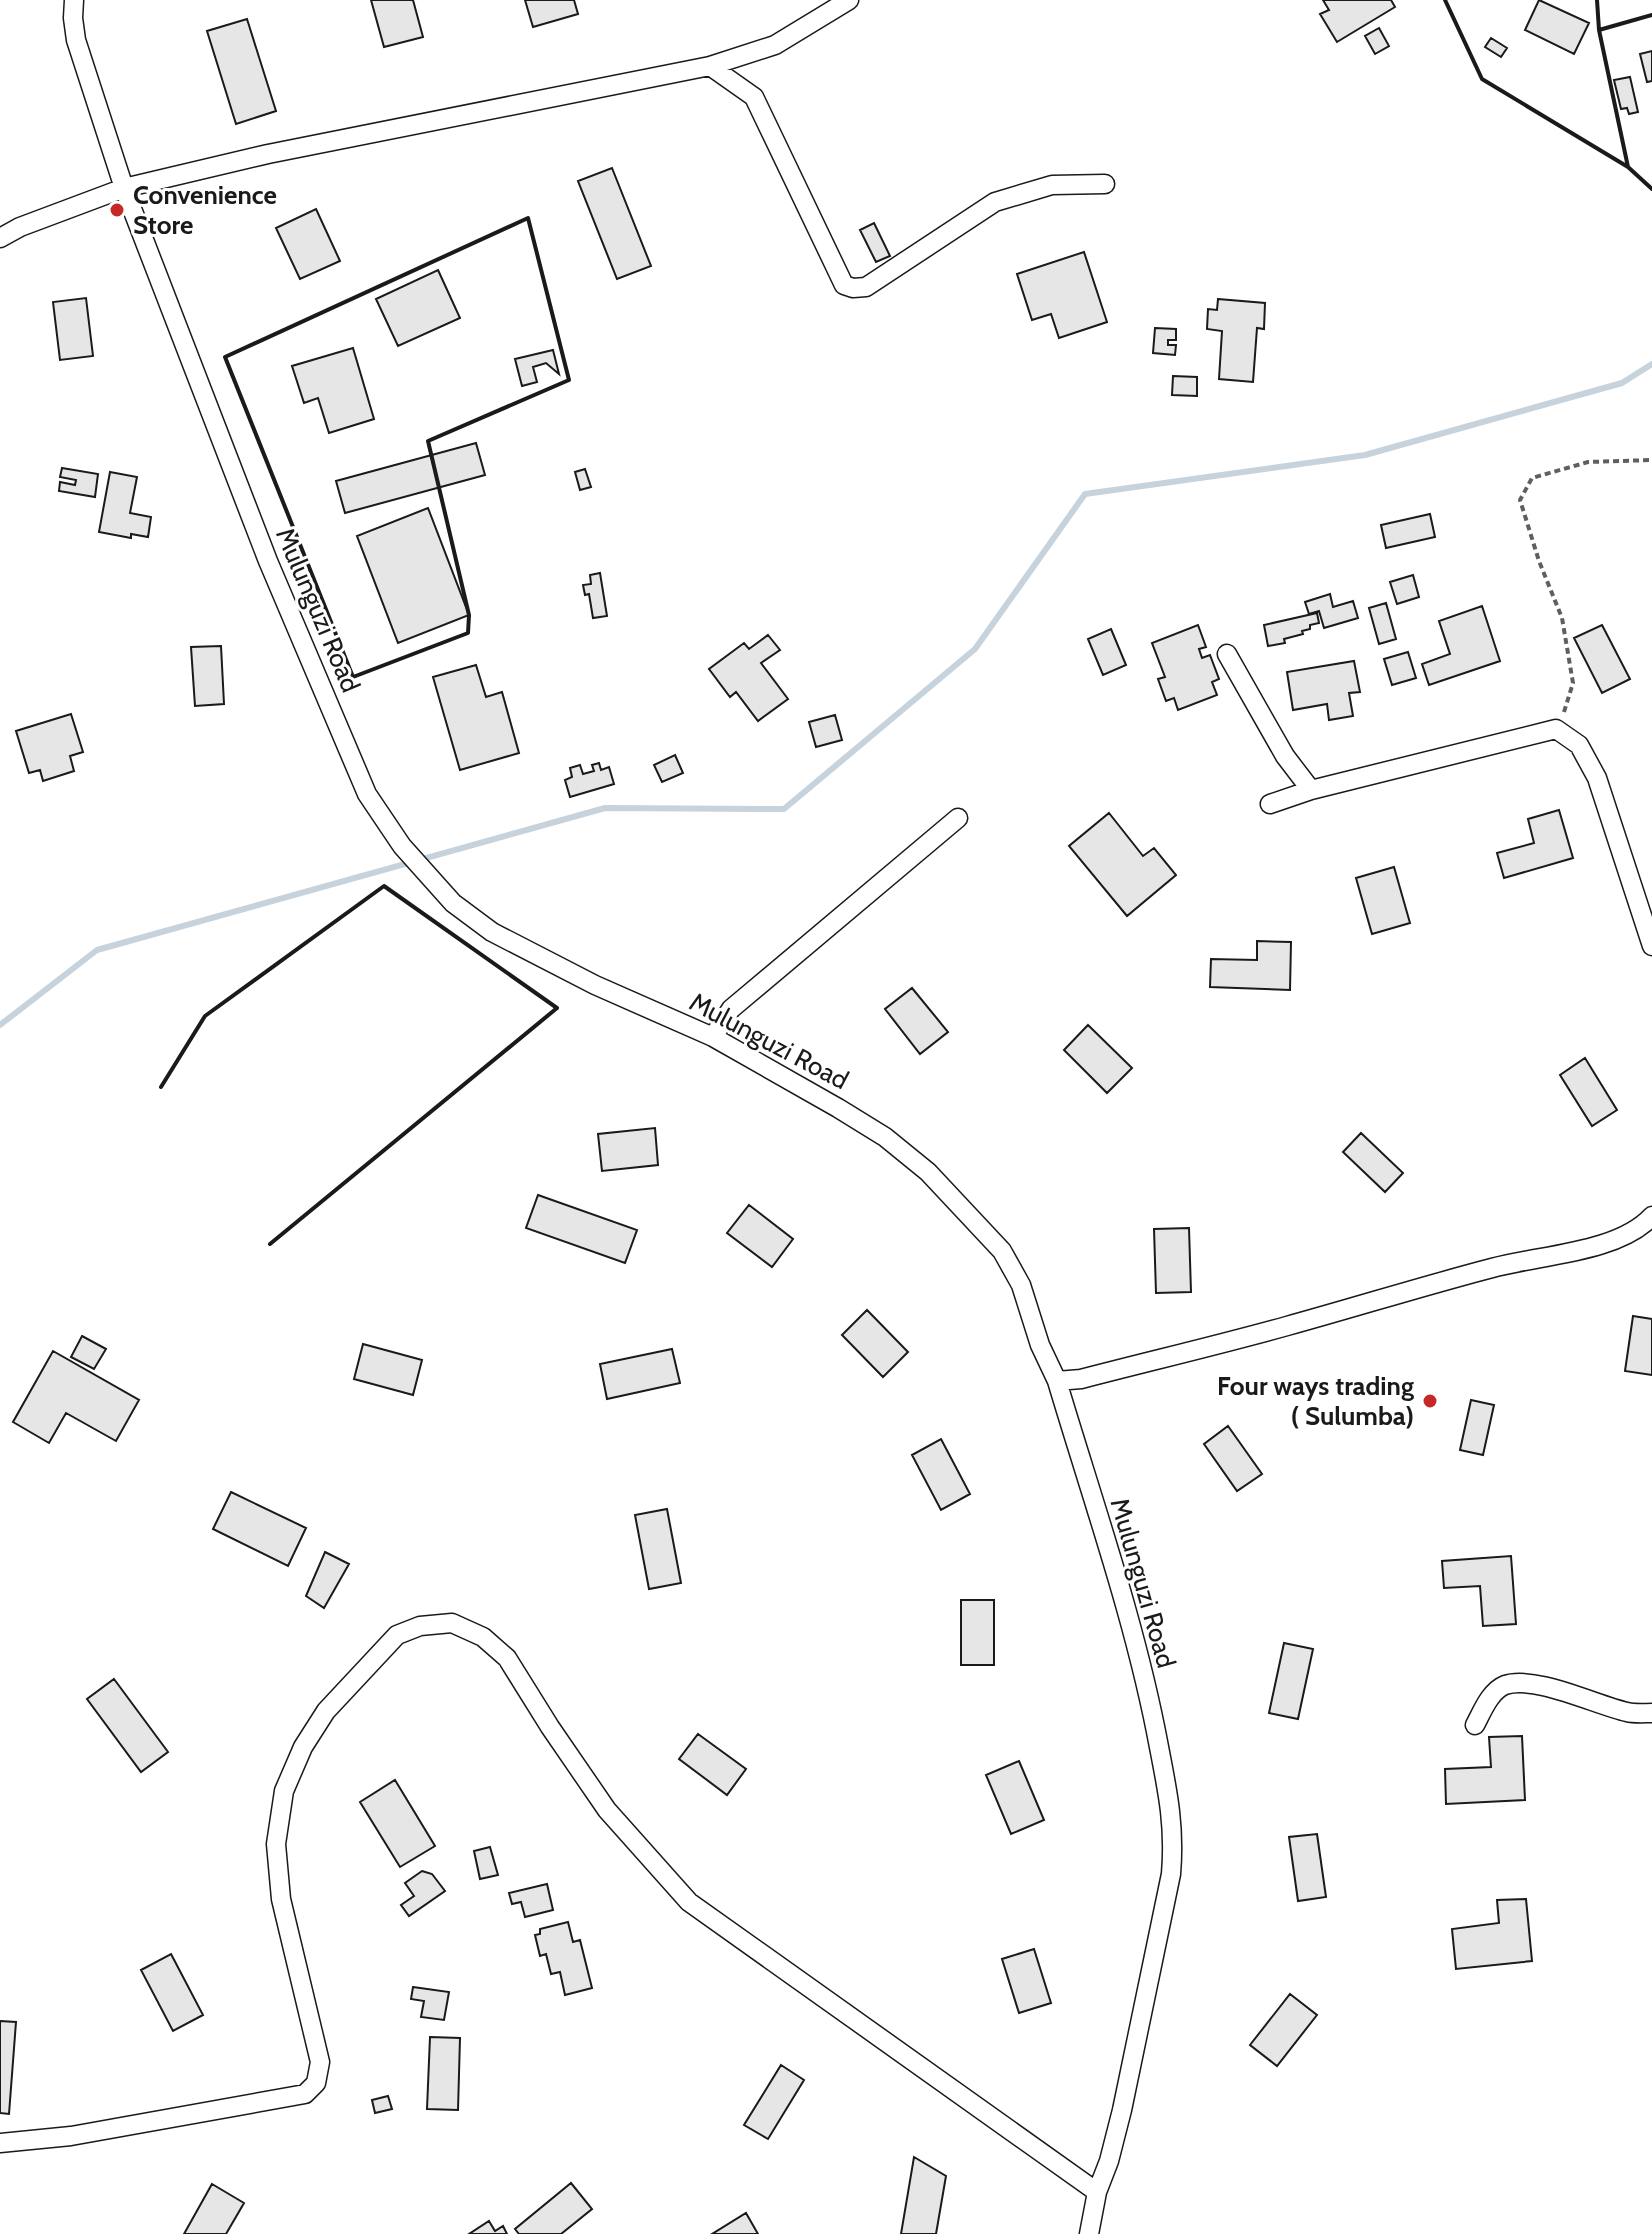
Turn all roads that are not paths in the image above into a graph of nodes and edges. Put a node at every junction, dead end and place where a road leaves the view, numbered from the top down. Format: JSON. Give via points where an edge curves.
{"nodes":[{"id":1,"x":74,"y":0,"type":"edge"},
{"id":2,"x":849,"y":0,"type":"edge"},
{"id":3,"x":710,"y":66,"type":"junction"},
{"id":4,"x":1105,"y":184,"type":"dead end"},
{"id":5,"x":124,"y":188,"type":"junction"},
{"id":6,"x":0,"y":238,"type":"edge"},
{"id":7,"x":1227,"y":654,"type":"dead end"},
{"id":8,"x":1311,"y":790,"type":"junction"},
{"id":9,"x":1270,"y":804,"type":"dead end"},
{"id":10,"x":958,"y":818,"type":"dead end"},
{"id":11,"x":1652,"y":946,"type":"edge"},
{"id":12,"x":713,"y":1037,"type":"junction"},
{"id":13,"x":1652,"y":1216,"type":"edge"},
{"id":14,"x":1057,"y":1381,"type":"junction"},
{"id":15,"x":1652,"y":1713,"type":"edge"},
{"id":16,"x":1475,"y":1725,"type":"dead end"},
{"id":17,"x":0,"y":2143,"type":"edge"},
{"id":18,"x":1097,"y":2192,"type":"junction"},
{"id":19,"x":1089,"y":2234,"type":"edge"}],
"edges":[{"from":1,"to":5,"type":"street","name":"Mulunguzi Road","via":[[76,40]]},
{"from":2,"to":3,"type":"street","via":[[775,45]]},
{"from":3,"to":4,"type":"street","via":[[754,97],[844,285],[853,288],[866,287],[995,202],[1052,185]]},
{"from":3,"to":5,"type":"street"},
{"from":5,"to":6,"type":"street"},
{"from":5,"to":12,"type":"street","name":"Mulunguzi Road","via":[[274,575],[367,794],[402,846],[453,903],[492,932]]},
{"from":7,"to":8,"type":"street","via":[[1285,756]]},
{"from":8,"to":9,"type":"street"},
{"from":8,"to":11,"type":"street","via":[[1556,729],[1579,745],[1597,778]]},
{"from":10,"to":12,"type":"street","via":[[731,1009]]},
{"from":12,"to":14,"type":"street","name":"Mulunguzi Road","via":[[850,1115],[928,1172],[1002,1251],[1021,1285]]},
{"from":13,"to":14,"type":"street","via":[[1645,1224],[1588,1248],[1494,1267],[1270,1331]]},
{"from":14,"to":18,"type":"street","name":"Mulunguzi Road","via":[[1137,1651],[1174,1839],[1122,2110]]},
{"from":15,"to":16,"type":"street","via":[[1630,1713],[1520,1683],[1494,1693]]},
{"from":17,"to":18,"type":"street","via":[[71,2136],[305,2094],[316,2083],[320,2062],[281,1899],[276,1844],[284,1791],[326,1711],[397,1635],[452,1623],[483,1637],[507,1658],[607,1810],[689,1902]]},
{"from":18,"to":19,"type":"street","name":"Mulunguzi Road"}]}
